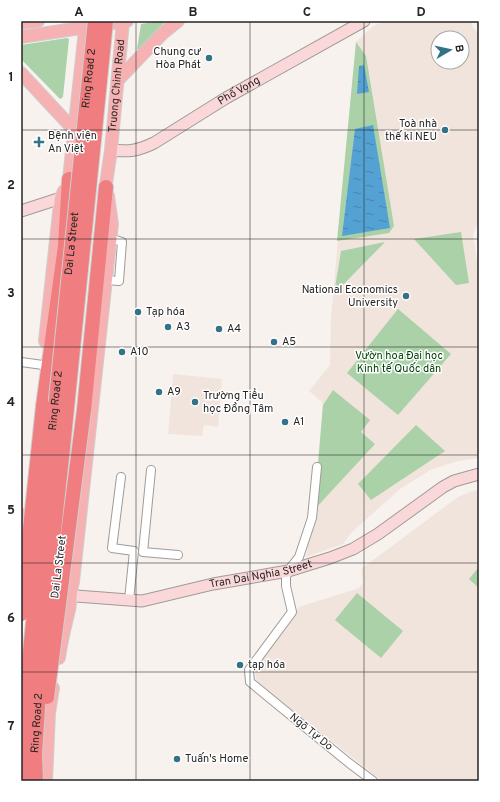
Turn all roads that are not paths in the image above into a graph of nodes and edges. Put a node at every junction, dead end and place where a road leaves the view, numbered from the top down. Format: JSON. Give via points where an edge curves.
{"nodes":[{"id":1,"x":38,"y":21,"type":"edge"},
{"id":2,"x":106,"y":21,"type":"edge"},
{"id":3,"x":124,"y":21,"type":"edge"},
{"id":4,"x":178,"y":21,"type":"edge"},
{"id":5,"x":364,"y":21,"type":"edge"},
{"id":6,"x":21,"y":23,"type":"edge"},
{"id":7,"x":89,"y":23,"type":"edge"},
{"id":8,"x":21,"y":37,"type":"edge"},
{"id":9,"x":21,"y":73,"type":"edge"},
{"id":10,"x":118,"y":80,"type":"junction"},
{"id":11,"x":74,"y":130,"type":"junction"},
{"id":12,"x":111,"y":150,"type":"junction"},
{"id":13,"x":69,"y":179,"type":"junction"},
{"id":14,"x":106,"y":187,"type":"junction"},
{"id":15,"x":62,"y":198,"type":"junction"},
{"id":16,"x":21,"y":211,"type":"edge"},
{"id":17,"x":116,"y":240,"type":"junction"},
{"id":18,"x":106,"y":280,"type":"junction"},
{"id":19,"x":21,"y":362,"type":"edge"},
{"id":20,"x":42,"y":365,"type":"junction"},
{"id":21,"x":32,"y":463,"type":"junction"},
{"id":22,"x":86,"y":466,"type":"junction"},
{"id":23,"x":317,"y":467,"type":"dead end"},
{"id":24,"x":151,"y":470,"type":"dead end"},
{"id":25,"x":70,"y":474,"type":"junction"},
{"id":26,"x":479,"y":474,"type":"edge"},
{"id":27,"x":43,"y":477,"type":"junction"},
{"id":28,"x":121,"y":477,"type":"dead end"},
{"id":29,"x":40,"y":513,"type":"junction"},
{"id":30,"x":66,"y":516,"type":"junction"},
{"id":31,"x":21,"y":543,"type":"edge"},
{"id":32,"x":139,"y":551,"type":"junction"},
{"id":33,"x":178,"y":555,"type":"dead end"},
{"id":34,"x":288,"y":571,"type":"junction"},
{"id":35,"x":26,"y":592,"type":"edge"},
{"id":36,"x":56,"y":594,"type":"junction"},
{"id":37,"x":70,"y":596,"type":"junction"},
{"id":38,"x":129,"y":600,"type":"junction"},
{"id":39,"x":21,"y":614,"type":"edge"},
{"id":40,"x":21,"y":672,"type":"edge"},
{"id":41,"x":50,"y":704,"type":"junction"},
{"id":42,"x":22,"y":781,"type":"edge"},
{"id":43,"x":36,"y":781,"type":"edge"},
{"id":44,"x":46,"y":781,"type":"edge"},
{"id":45,"x":373,"y":781,"type":"edge"}],
"edges":[{"from":1,"to":6,"type":"main road"},
{"from":2,"to":43,"type":"highway","name":"Ring Road 2","bridge":true,"via":[[43,630],[35,754]]},
{"from":3,"to":7,"type":"main road"},
{"from":3,"to":10,"type":"main road","name":"Truong Chinh Road"},
{"from":4,"to":10,"type":"main road"},
{"from":5,"to":12,"type":"street","name":"Phố Vọng","via":[[226,98],[143,149],[129,152]]},
{"from":7,"to":8,"type":"main road"},
{"from":7,"to":11,"type":"main road"},
{"from":7,"to":42,"type":"highway","name":"Ring Road 2","bridge":true,"via":[[27,680]]},
{"from":9,"to":11,"type":"main road"},
{"from":10,"to":12,"type":"main road","name":"Truong Chinh Road"},
{"from":11,"to":13,"type":"main road"},
{"from":12,"to":14,"type":"main road","name":"Dai La Street"},
{"from":13,"to":15,"type":"main road","name":"Dai La Street"},
{"from":13,"to":27,"type":"main road","name":"Dai La Street","via":[[72,198],[71,242]]},
{"from":13,"to":39,"type":"highway","bridge":true,"via":[[65,246],[43,406]]},
{"from":14,"to":17,"type":"main road","name":"Dai La Street"},
{"from":14,"to":25,"type":"main road","name":"Dai La Street","via":[[98,223]]},
{"from":14,"to":43,"type":"highway","bridge":true,"via":[[84,410]]},
{"from":15,"to":16,"type":"street"},
{"from":15,"to":20,"type":"main road","name":"Dai La Street"},
{"from":17,"to":18,"type":"main road","name":"Dai La Street"},
{"from":17,"to":18,"type":"street","via":[[119,281]]},
{"from":18,"to":22,"type":"main road","name":"Dai La Street"},
{"from":19,"to":20,"type":"street"},
{"from":20,"to":21,"type":"main road","name":"Dai La Street"},
{"from":21,"to":27,"type":"main road"},
{"from":21,"to":31,"type":"main road","name":"Dai La Street"},
{"from":22,"to":25,"type":"main road"},
{"from":22,"to":37,"type":"main road","name":"Dai La Street"},
{"from":23,"to":34,"type":"street","via":[[312,518],[298,560]]},
{"from":24,"to":32,"type":"street"},
{"from":25,"to":30,"type":"main road","name":"Dai La Street"},
{"from":26,"to":34,"type":"street","name":"Tran Dai Nghia Street","via":[[443,487],[353,549]]},
{"from":27,"to":29,"type":"main road","name":"Dai La Street"},
{"from":28,"to":32,"type":"street","via":[[112,548]]},
{"from":29,"to":30,"type":"main road"},
{"from":29,"to":35,"type":"main road","name":"Dai La Street"},
{"from":30,"to":36,"type":"main road","name":"Dai La Street"},
{"from":32,"to":33,"type":"street"},
{"from":32,"to":38,"type":"street"},
{"from":34,"to":38,"type":"street","name":"Tran Dai Nghia Street","via":[[213,584],[142,601]]},
{"from":34,"to":45,"type":"street","name":"Ngõ Tự Do","via":[[286,586],[292,612],[249,670],[250,682]]},
{"from":35,"to":36,"type":"street","name":"Tran Dai Nghia Street"},
{"from":35,"to":40,"type":"main road","name":"Dai La Street","via":[[26,645]]},
{"from":36,"to":37,"type":"street","name":"Tran Dai Nghia Street"},
{"from":36,"to":41,"type":"main road","name":"Dai La Street","via":[[50,652]]},
{"from":37,"to":38,"type":"street","name":"Tran Dai Nghia Street"},
{"from":37,"to":41,"type":"main road","name":"Dai La Street"},
{"from":41,"to":44,"type":"main road","name":"Dai La Street"}]}
